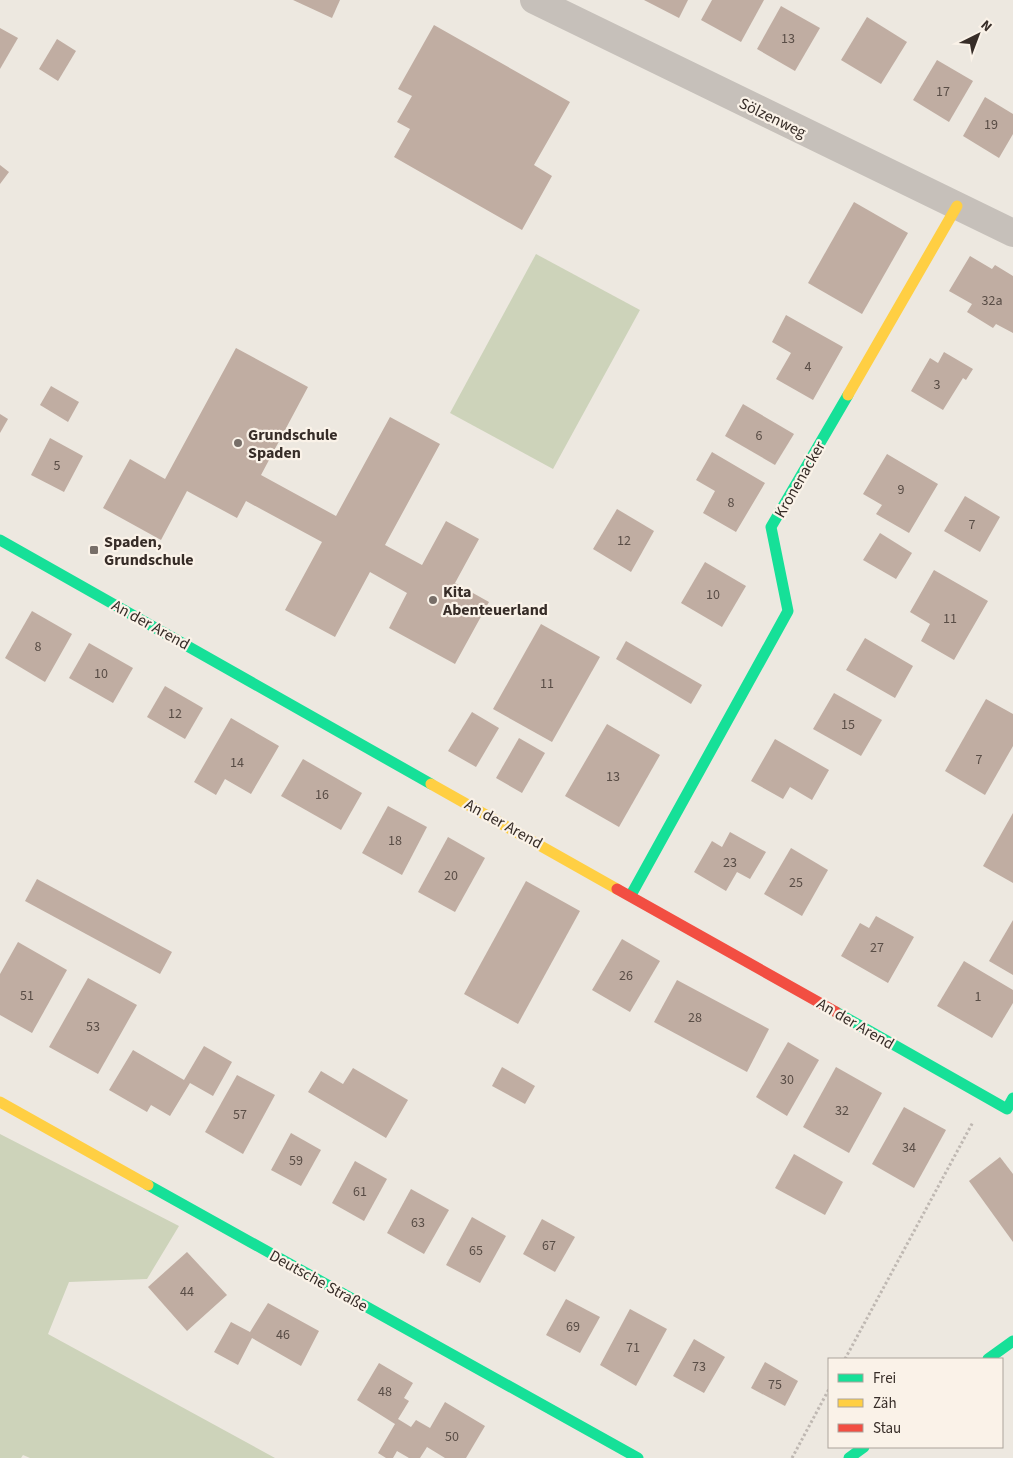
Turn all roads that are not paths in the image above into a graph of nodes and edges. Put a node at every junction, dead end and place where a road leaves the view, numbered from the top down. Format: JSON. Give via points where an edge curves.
{"nodes":[{"id":1,"x":534,"y":0,"type":"edge"},
{"id":2,"x":957,"y":206,"type":"junction"},
{"id":3,"x":1013,"y":233,"type":"edge"},
{"id":4,"x":0,"y":540,"type":"edge"},
{"id":5,"x":631,"y":895,"type":"junction"},
{"id":6,"x":1013,"y":1098,"type":"edge"},
{"id":7,"x":0,"y":1102,"type":"edge"},
{"id":8,"x":1013,"y":1341,"type":"edge"},
{"id":9,"x":989,"y":1358,"type":"edge"},
{"id":10,"x":863,"y":1448,"type":"edge"},
{"id":11,"x":638,"y":1458,"type":"edge"},
{"id":12,"x":849,"y":1458,"type":"edge"}],
"edges":[{"from":1,"to":2,"type":"street","name":"Sölzenweg"},
{"from":2,"to":3,"type":"street","name":"Sölzenweg"},
{"from":2,"to":5,"type":"street","name":"Kronenacker","via":[[771,527],[788,611]]},
{"from":4,"to":5,"type":"street","name":"An der Arend"},
{"from":5,"to":6,"type":"street","name":"An der Arend","via":[[1007,1109]]},
{"from":7,"to":11,"type":"street","name":"Deutsche Straße"},
{"from":8,"to":9,"type":"street"},
{"from":10,"to":12,"type":"street"}]}
